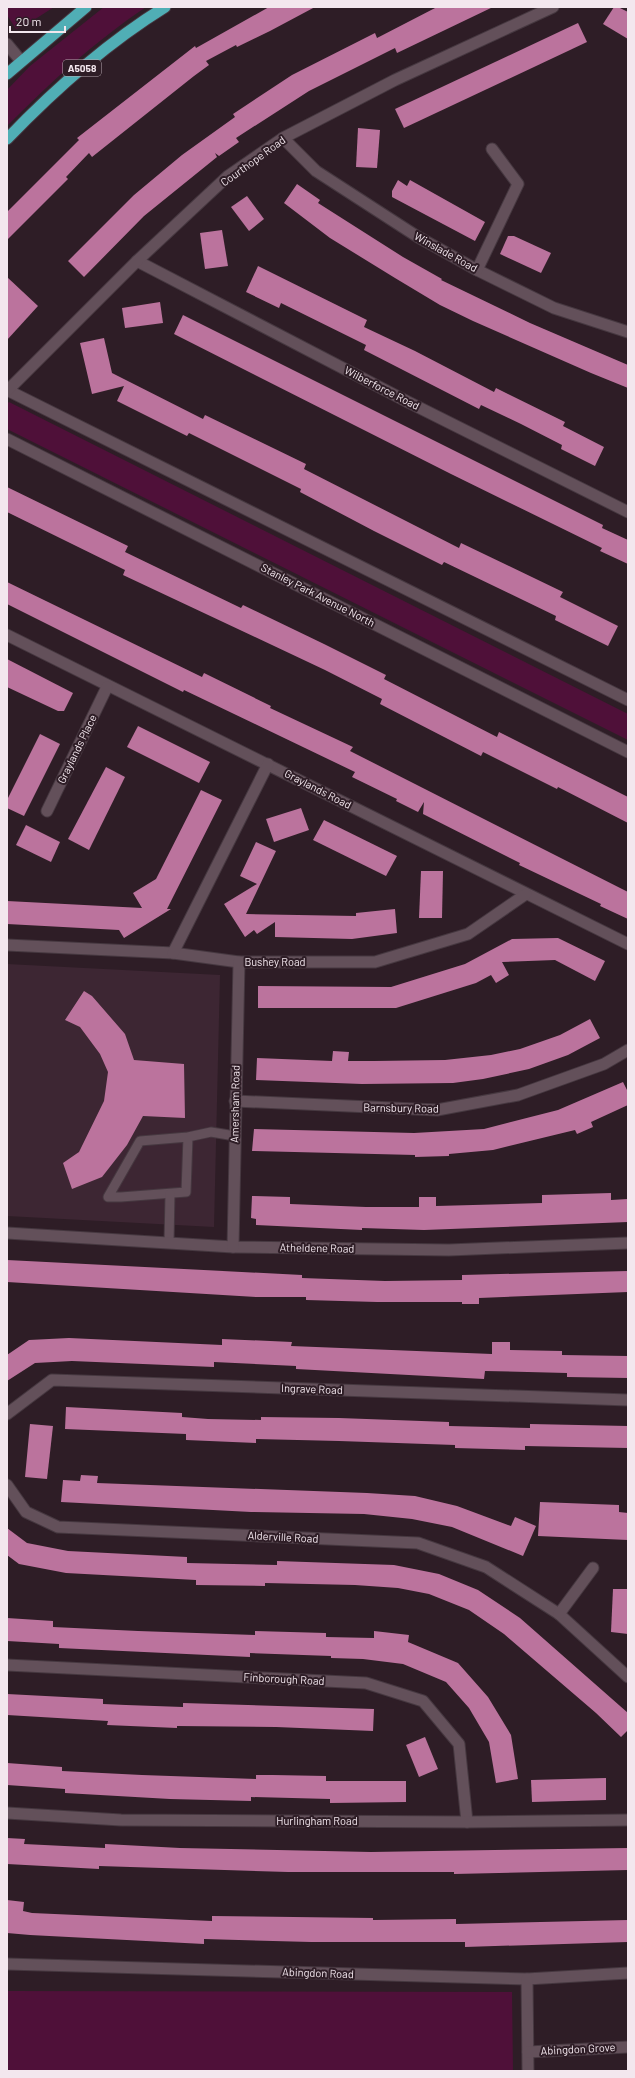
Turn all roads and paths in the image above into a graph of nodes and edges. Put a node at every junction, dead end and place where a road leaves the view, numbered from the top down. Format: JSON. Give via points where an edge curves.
{"nodes":[{"id":1,"x":86,"y":7,"type":"edge"},
{"id":2,"x":165,"y":7,"type":"edge"},
{"id":3,"x":554,"y":7,"type":"edge"},
{"id":4,"x":7,"y":44,"type":"edge"},
{"id":5,"x":21,"y":61,"type":"junction"},
{"id":6,"x":7,"y":74,"type":"edge"},
{"id":7,"x":283,"y":138,"type":"junction"},
{"id":8,"x":7,"y":139,"type":"edge"},
{"id":9,"x":492,"y":149,"type":"dead end"},
{"id":10,"x":137,"y":261,"type":"junction"},
{"id":11,"x":477,"y":270,"type":"junction"},
{"id":12,"x":628,"y":332,"type":"edge"},
{"id":13,"x":7,"y":391,"type":"edge"},
{"id":14,"x":7,"y":439,"type":"edge"},
{"id":15,"x":628,"y":512,"type":"edge"},
{"id":16,"x":7,"y":635,"type":"edge"},
{"id":17,"x":108,"y":686,"type":"junction"},
{"id":18,"x":628,"y":700,"type":"edge"},
{"id":19,"x":628,"y":752,"type":"edge"},
{"id":20,"x":268,"y":764,"type":"junction"},
{"id":21,"x":47,"y":811,"type":"dead end"},
{"id":22,"x":526,"y":894,"type":"junction"},
{"id":23,"x":628,"y":944,"type":"edge"},
{"id":24,"x":7,"y":945,"type":"edge"},
{"id":25,"x":173,"y":953,"type":"junction"},
{"id":26,"x":239,"y":962,"type":"junction"},
{"id":27,"x":628,"y":1050,"type":"edge"},
{"id":28,"x":235,"y":1102,"type":"junction"},
{"id":29,"x":235,"y":1136,"type":"junction"},
{"id":30,"x":188,"y":1137,"type":"junction"},
{"id":31,"x":170,"y":1194,"type":"junction"},
{"id":32,"x":7,"y":1233,"type":"edge"},
{"id":33,"x":169,"y":1242,"type":"junction"},
{"id":34,"x":628,"y":1243,"type":"edge"},
{"id":35,"x":233,"y":1247,"type":"junction"},
{"id":36,"x":628,"y":1400,"type":"edge"},
{"id":37,"x":7,"y":1414,"type":"edge"},
{"id":38,"x":7,"y":1485,"type":"edge"},
{"id":39,"x":592,"y":1568,"type":"dead end"},
{"id":40,"x":559,"y":1614,"type":"junction"},
{"id":41,"x":7,"y":1665,"type":"edge"},
{"id":42,"x":628,"y":1677,"type":"edge"},
{"id":43,"x":7,"y":1813,"type":"edge"},
{"id":44,"x":628,"y":1820,"type":"edge"},
{"id":45,"x":467,"y":1822,"type":"junction"},
{"id":46,"x":7,"y":1964,"type":"edge"},
{"id":47,"x":628,"y":1973,"type":"edge"},
{"id":48,"x":527,"y":1979,"type":"junction"},
{"id":49,"x":628,"y":2047,"type":"edge"},
{"id":50,"x":528,"y":2052,"type":"junction"},
{"id":51,"x":528,"y":2071,"type":"edge"}],
"edges":[{"from":1,"to":5,"type":"highway"},
{"from":2,"to":8,"type":"highway","number":"A5058","via":[[85,65],[29,115]]},
{"from":3,"to":7,"type":"street","name":"Courthope Road","via":[[395,80]]},
{"from":4,"to":5,"type":"street"},
{"from":5,"to":6,"type":"highway"},
{"from":7,"to":10,"type":"street","name":"Courthope Road","via":[[228,176]]},
{"from":7,"to":11,"type":"street","name":"Winslade Road","via":[[316,171]]},
{"from":9,"to":11,"type":"street","via":[[518,184]]},
{"from":10,"to":13,"type":"street","name":"Courthope Road"},
{"from":10,"to":15,"type":"street","name":"Wilberforce Road"},
{"from":11,"to":12,"type":"street","name":"Winslade Road","via":[[554,308]]},
{"from":13,"to":18,"type":"street"},
{"from":14,"to":19,"type":"street","name":"Stanley Park Avenue North"},
{"from":16,"to":17,"type":"street","name":"Graylands Road"},
{"from":17,"to":20,"type":"street","name":"Graylands Road"},
{"from":17,"to":21,"type":"street","name":"Graylands Place"},
{"from":20,"to":22,"type":"street","name":"Graylands Road"},
{"from":20,"to":25,"type":"street"},
{"from":22,"to":23,"type":"street","name":"Graylands Road"},
{"from":22,"to":26,"type":"street","name":"Bushey Road","via":[[468,934],[375,962]]},
{"from":24,"to":25,"type":"street","name":"Bushey Road"},
{"from":25,"to":26,"type":"street","name":"Bushey Road"},
{"from":26,"to":28,"type":"street","name":"Amersham Road"},
{"from":27,"to":28,"type":"street","name":"Barnsbury Road","via":[[604,1064],[518,1095],[437,1110]]},
{"from":28,"to":29,"type":"street","name":"Amersham Road"},
{"from":29,"to":30,"type":"lane","via":[[211,1132]]},
{"from":29,"to":35,"type":"street","name":"Amersham Road"},
{"from":30,"to":31,"type":"lane","via":[[186,1192]]},
{"from":30,"to":31,"type":"lane","via":[[140,1141],[108,1197]]},
{"from":31,"to":33,"type":"lane"},
{"from":32,"to":33,"type":"street","name":"Atheldene Road"},
{"from":33,"to":35,"type":"street","name":"Atheldene Road"},
{"from":34,"to":35,"type":"street","name":"Atheldene Road","via":[[449,1250]]},
{"from":36,"to":37,"type":"street","name":"Ingrave Road","via":[[52,1380]]},
{"from":38,"to":40,"type":"street","name":"Alderville Road","via":[[26,1512],[58,1527],[418,1543],[486,1568]]},
{"from":39,"to":40,"type":"street"},
{"from":40,"to":42,"type":"street","name":"Alderville Road"},
{"from":41,"to":45,"type":"street","name":"Finborough Road","via":[[366,1683],[423,1701],[459,1744]]},
{"from":43,"to":45,"type":"street","name":"Hurlingham Road","via":[[121,1820]]},
{"from":44,"to":45,"type":"street","name":"Hurlingham Road"},
{"from":46,"to":48,"type":"street","name":"Abingdon Road"},
{"from":47,"to":48,"type":"street","name":"Abingdon Road"},
{"from":48,"to":50,"type":"street","name":"Abingdon Grove"},
{"from":49,"to":50,"type":"street","name":"Abingdon Grove"},
{"from":50,"to":51,"type":"street","name":"Abingdon Grove"}]}
